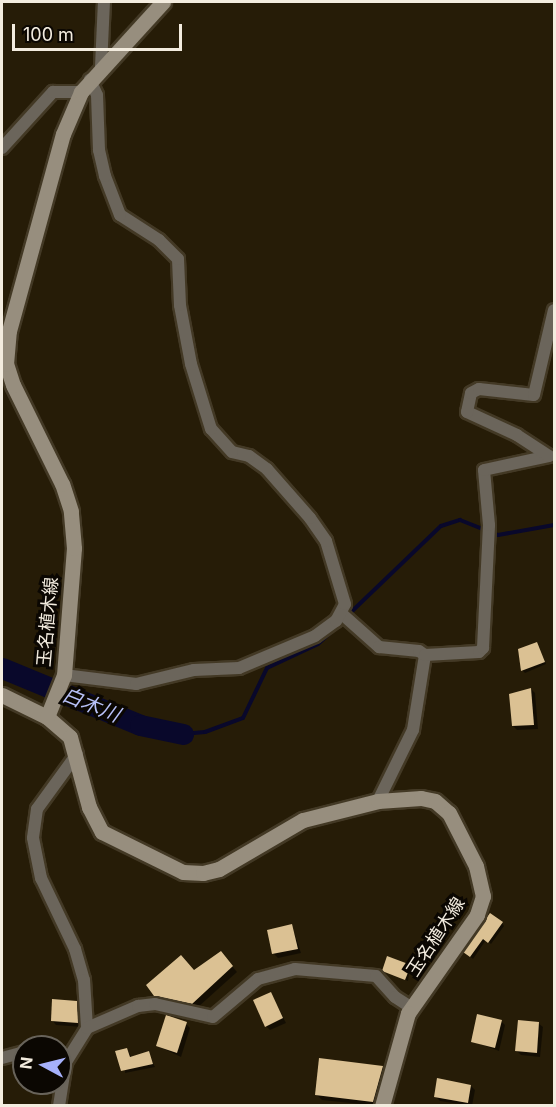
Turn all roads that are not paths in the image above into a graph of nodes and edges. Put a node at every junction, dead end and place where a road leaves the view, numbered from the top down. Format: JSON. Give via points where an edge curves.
{"nodes":[{"id":1,"x":104,"y":2,"type":"edge"},
{"id":2,"x":162,"y":2,"type":"edge"},
{"id":3,"x":101,"y":67,"type":"junction"},
{"id":4,"x":86,"y":86,"type":"junction"},
{"id":5,"x":2,"y":148,"type":"edge"},
{"id":6,"x":555,"y":310,"type":"edge"},
{"id":7,"x":346,"y":618,"type":"junction"},
{"id":8,"x":425,"y":655,"type":"junction"},
{"id":9,"x":63,"y":679,"type":"junction"},
{"id":10,"x":2,"y":695,"type":"edge"},
{"id":11,"x":47,"y":717,"type":"junction"},
{"id":12,"x":77,"y":754,"type":"junction"},
{"id":13,"x":378,"y":801,"type":"junction"},
{"id":14,"x":412,"y":1008,"type":"junction"},
{"id":15,"x":87,"y":1028,"type":"junction"},
{"id":16,"x":72,"y":1043,"type":"edge"},
{"id":17,"x":382,"y":1106,"type":"edge"}],
"edges":[{"from":1,"to":3,"type":"street"},
{"from":2,"to":3,"type":"main road","name":"玉名植木線"},
{"from":3,"to":4,"type":"main road","name":"玉名植木線"},
{"from":4,"to":5,"type":"street","via":[[53,92]]},
{"from":4,"to":7,"type":"street","via":[[97,95],[99,150],[120,215],[159,240],[178,260],[180,305],[191,364],[211,429],[232,452],[249,456],[267,469],[310,518],[337,567]]},
{"from":4,"to":9,"type":"main road","name":"玉名植木線","via":[[63,134],[9,331],[6,364],[71,511],[74,548]]},
{"from":6,"to":8,"type":"street","via":[[534,395],[479,389],[471,393],[467,412],[517,435],[549,456],[484,470],[489,530],[483,648],[479,652]]},
{"from":7,"to":8,"type":"street","via":[[379,646]]},
{"from":7,"to":9,"type":"street","via":[[315,636],[239,668],[194,670],[136,684]]},
{"from":8,"to":13,"type":"street","via":[[413,730]]},
{"from":9,"to":11,"type":"main road","name":"玉名植木線"},
{"from":10,"to":11,"type":"main road"},
{"from":11,"to":12,"type":"main road","name":"玉名植木線","via":[[62,727]]},
{"from":12,"to":13,"type":"main road","name":"玉名植木線","via":[[89,807],[102,832],[183,872],[219,869],[303,820]]},
{"from":12,"to":15,"type":"street","via":[[37,809],[33,838],[41,878],[75,949],[84,980]]},
{"from":13,"to":14,"type":"main road","name":"玉名植木線","via":[[421,798],[435,801],[449,813],[476,866],[483,896],[477,915]]},
{"from":14,"to":15,"type":"street","via":[[375,976],[295,969],[258,979],[213,1017],[155,1004],[138,1006]]},
{"from":14,"to":17,"type":"main road","name":"玉名植木線","via":[[400,1032]]},
{"from":15,"to":16,"type":"street"}]}
